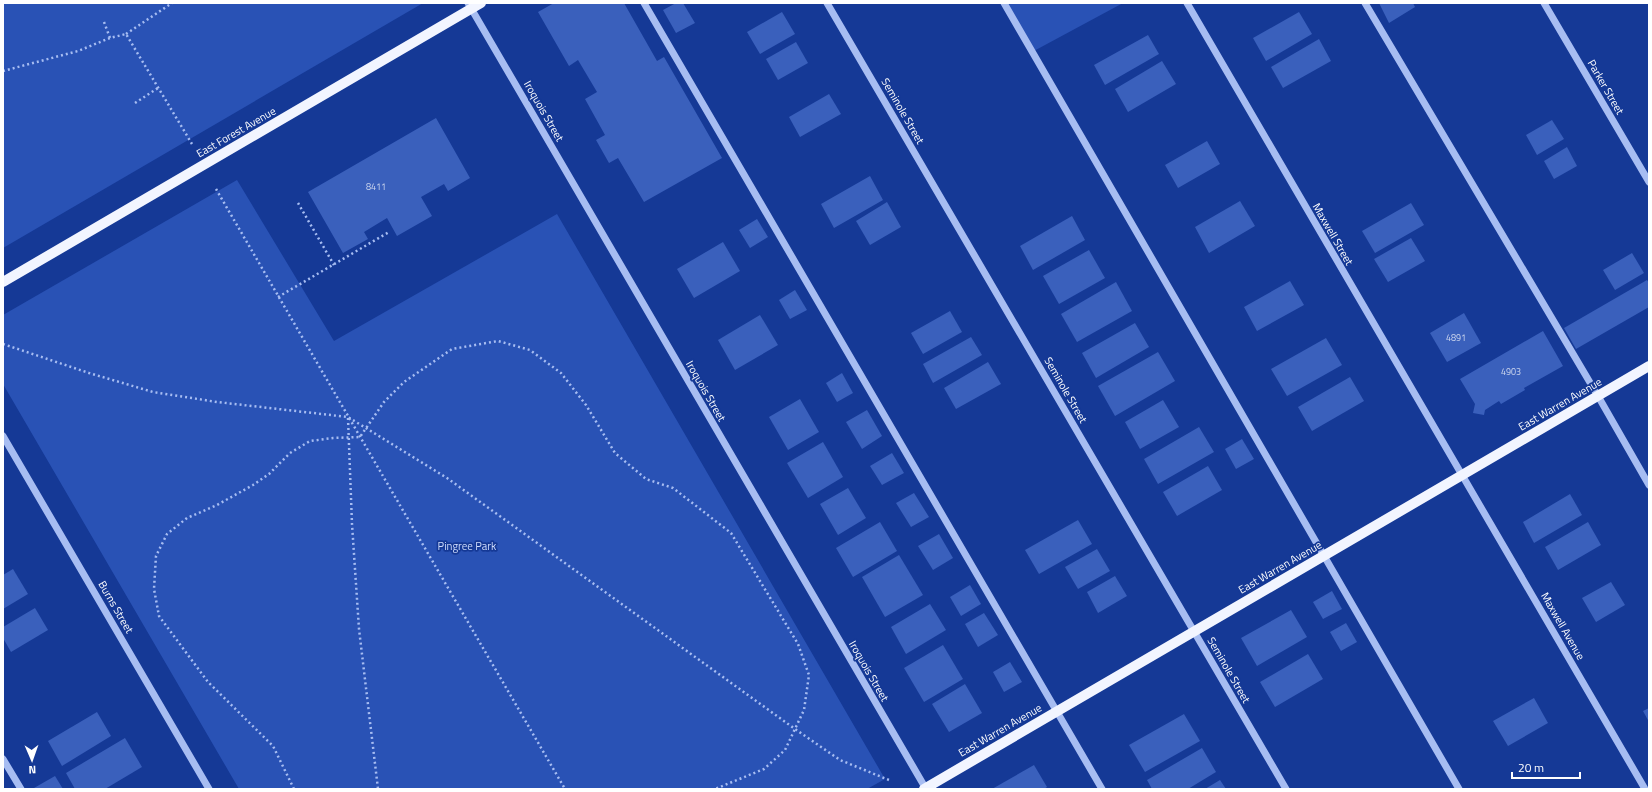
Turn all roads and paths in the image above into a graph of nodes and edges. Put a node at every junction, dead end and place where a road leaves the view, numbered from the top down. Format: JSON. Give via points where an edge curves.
{"nodes":[{"id":1,"x":172,"y":3,"type":"edge"},
{"id":2,"x":481,"y":3,"type":"edge"},
{"id":3,"x":644,"y":3,"type":"edge"},
{"id":4,"x":827,"y":3,"type":"edge"},
{"id":5,"x":1004,"y":3,"type":"edge"},
{"id":6,"x":1187,"y":3,"type":"edge"},
{"id":7,"x":1365,"y":3,"type":"edge"},
{"id":8,"x":1544,"y":3,"type":"edge"},
{"id":9,"x":470,"y":6,"type":"edge"},
{"id":10,"x":104,"y":22,"type":"dead end"},
{"id":11,"x":126,"y":34,"type":"junction"},
{"id":12,"x":110,"y":38,"type":"junction"},
{"id":13,"x":3,"y":71,"type":"edge"},
{"id":14,"x":158,"y":88,"type":"junction"},
{"id":15,"x":135,"y":103,"type":"dead end"},
{"id":16,"x":192,"y":144,"type":"dead end"},
{"id":17,"x":1649,"y":182,"type":"edge"},
{"id":18,"x":216,"y":189,"type":"dead end"},
{"id":19,"x":298,"y":203,"type":"dead end"},
{"id":20,"x":389,"y":232,"type":"dead end"},
{"id":21,"x":334,"y":265,"type":"junction"},
{"id":22,"x":3,"y":282,"type":"edge"},
{"id":23,"x":278,"y":297,"type":"junction"},
{"id":24,"x":3,"y":344,"type":"edge"},
{"id":25,"x":1649,"y":366,"type":"edge"},
{"id":26,"x":1598,"y":396,"type":"junction"},
{"id":27,"x":348,"y":417,"type":"junction"},
{"id":28,"x":366,"y":428,"type":"junction"},
{"id":29,"x":3,"y":436,"type":"edge"},
{"id":30,"x":360,"y":437,"type":"junction"},
{"id":31,"x":349,"y":438,"type":"junction"},
{"id":32,"x":1461,"y":475,"type":"junction"},
{"id":33,"x":1649,"y":485,"type":"edge"},
{"id":34,"x":1324,"y":555,"type":"junction"},
{"id":35,"x":1194,"y":631,"type":"junction"},
{"id":36,"x":1057,"y":711,"type":"junction"},
{"id":37,"x":795,"y":729,"type":"junction"},
{"id":38,"x":3,"y":759,"type":"edge"},
{"id":39,"x":889,"y":780,"type":"dead end"},
{"id":40,"x":21,"y":789,"type":"edge"},
{"id":41,"x":209,"y":789,"type":"edge"},
{"id":42,"x":294,"y":789,"type":"edge"},
{"id":43,"x":378,"y":789,"type":"edge"},
{"id":44,"x":565,"y":789,"type":"edge"},
{"id":45,"x":715,"y":789,"type":"edge"},
{"id":46,"x":925,"y":789,"type":"edge"},
{"id":47,"x":1102,"y":789,"type":"edge"},
{"id":48,"x":1286,"y":789,"type":"edge"},
{"id":49,"x":1459,"y":789,"type":"edge"},
{"id":50,"x":1645,"y":789,"type":"edge"}],
"edges":[{"from":1,"to":11,"type":"path"},
{"from":2,"to":9,"type":"main road","name":"East Forest Avenue"},
{"from":3,"to":36,"type":"street"},
{"from":4,"to":35,"type":"street","name":"Seminole Street"},
{"from":5,"to":34,"type":"street"},
{"from":6,"to":32,"type":"street","name":"Maxwell Street"},
{"from":7,"to":26,"type":"street"},
{"from":8,"to":17,"type":"street","name":"Parker Street"},
{"from":9,"to":22,"type":"main road","name":"East Forest Avenue"},
{"from":9,"to":46,"type":"street","name":"Iroquois Street"},
{"from":10,"to":12,"type":"path"},
{"from":11,"to":12,"type":"path"},
{"from":11,"to":14,"type":"path"},
{"from":12,"to":13,"type":"path","via":[[78,51]]},
{"from":14,"to":15,"type":"path"},
{"from":14,"to":16,"type":"path"},
{"from":18,"to":23,"type":"path"},
{"from":19,"to":21,"type":"path"},
{"from":20,"to":21,"type":"path"},
{"from":21,"to":23,"type":"path"},
{"from":23,"to":27,"type":"path"},
{"from":24,"to":27,"type":"path","via":[[153,392]]},
{"from":25,"to":26,"type":"main road","name":"East Warren Avenue"},
{"from":26,"to":32,"type":"main road","name":"East Warren Avenue"},
{"from":26,"to":33,"type":"street"},
{"from":27,"to":28,"type":"path"},
{"from":27,"to":30,"type":"path"},
{"from":27,"to":31,"type":"path"},
{"from":28,"to":30,"type":"path"},
{"from":28,"to":37,"type":"path","via":[[447,478]]},
{"from":28,"to":37,"type":"path","via":[[384,402],[404,382],[452,349],[498,341],[530,350],[561,374],[586,405],[615,453],[646,479],[673,488],[731,533],[798,644],[809,675],[804,710]]},
{"from":29,"to":41,"type":"street","name":"Burns Street"},
{"from":30,"to":31,"type":"path"},
{"from":30,"to":44,"type":"path"},
{"from":31,"to":42,"type":"path","via":[[310,441],[290,453],[269,474],[253,485],[187,518],[167,534],[156,556],[154,589],[159,616],[208,682],[273,746]]},
{"from":31,"to":43,"type":"path","via":[[359,629]]},
{"from":32,"to":34,"type":"main road","name":"East Warren Avenue"},
{"from":32,"to":50,"type":"street","name":"Maxwell Avenue"},
{"from":34,"to":35,"type":"main road","name":"East Warren Avenue"},
{"from":34,"to":49,"type":"street"},
{"from":35,"to":36,"type":"main road","name":"East Warren Avenue"},
{"from":35,"to":48,"type":"street","name":"Seminole Street"},
{"from":36,"to":46,"type":"main road","name":"East Warren Avenue"},
{"from":36,"to":47,"type":"street"},
{"from":37,"to":39,"type":"path","via":[[840,760]]},
{"from":37,"to":45,"type":"path","via":[[785,750],[764,769]]},
{"from":38,"to":40,"type":"street"}]}
